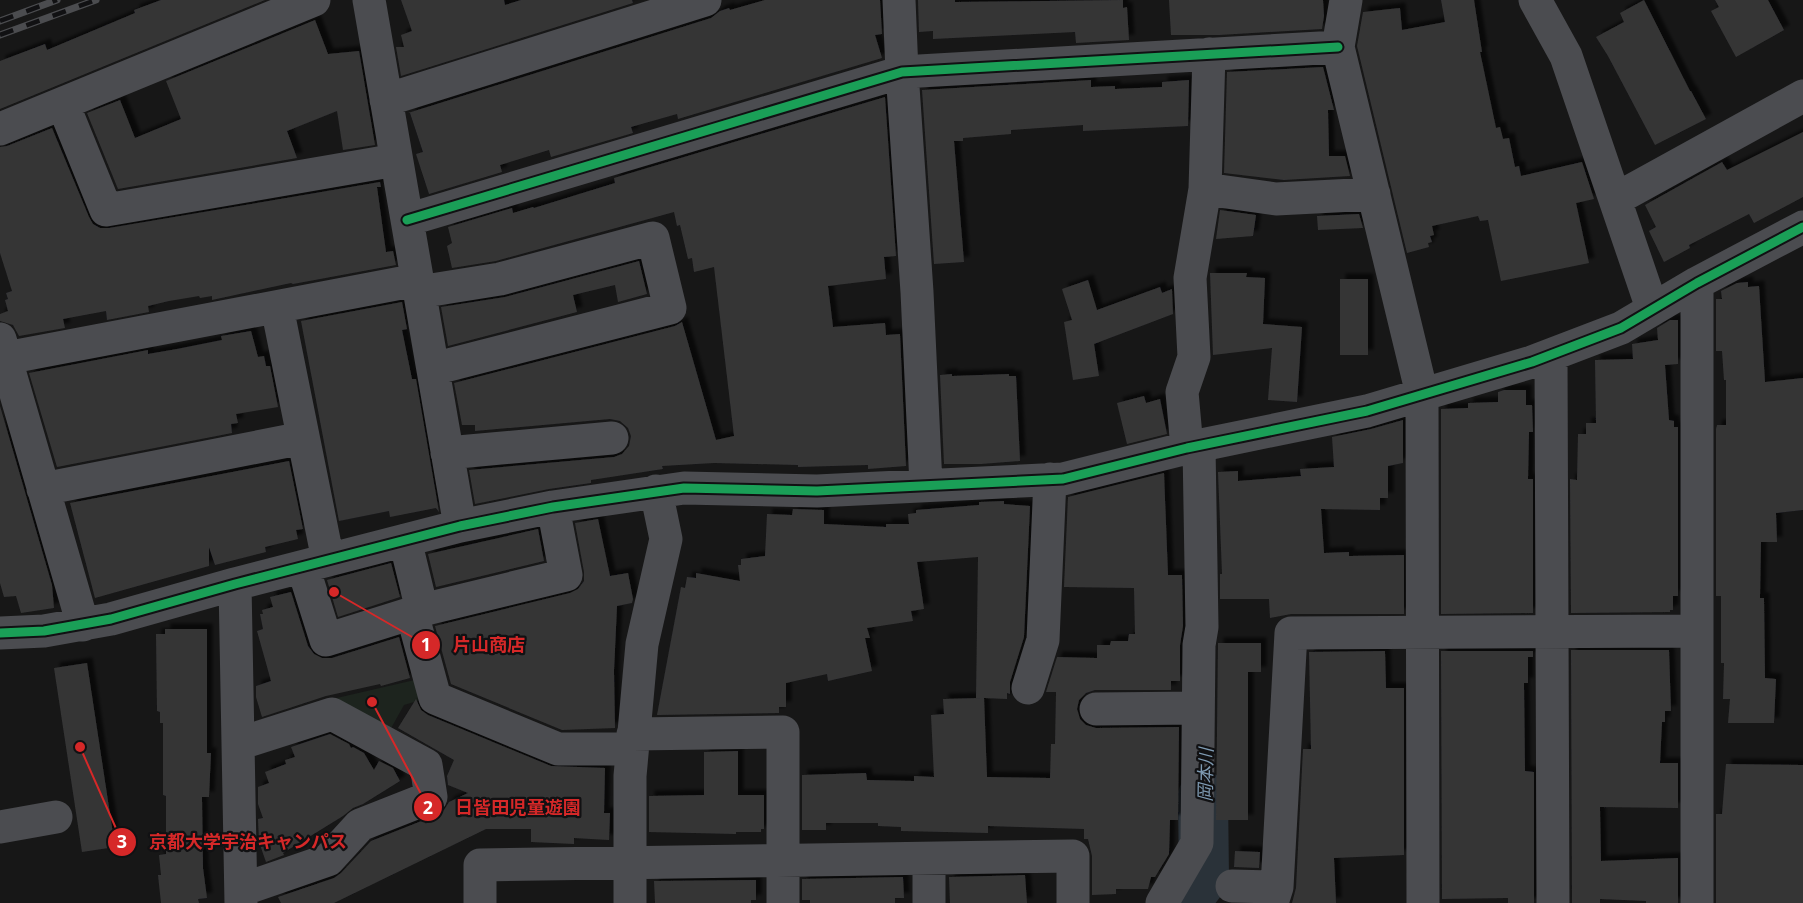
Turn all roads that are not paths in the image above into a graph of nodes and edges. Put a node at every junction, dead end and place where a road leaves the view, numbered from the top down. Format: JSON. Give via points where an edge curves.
{"nodes":[{"id":1,"x":314,"y":0,"type":"edge"},
{"id":2,"x":369,"y":0,"type":"edge"},
{"id":3,"x":705,"y":0,"type":"edge"},
{"id":4,"x":899,"y":0,"type":"edge"},
{"id":5,"x":1346,"y":0,"type":"edge"},
{"id":6,"x":1535,"y":0,"type":"edge"},
{"id":7,"x":1338,"y":47,"type":"junction"},
{"id":8,"x":1209,"y":54,"type":"junction"},
{"id":9,"x":902,"y":72,"type":"junction"},
{"id":10,"x":1803,"y":96,"type":"edge"},
{"id":11,"x":386,"y":100,"type":"junction"},
{"id":12,"x":63,"y":104,"type":"junction"},
{"id":13,"x":0,"y":129,"type":"edge"},
{"id":14,"x":396,"y":160,"type":"junction"},
{"id":15,"x":1205,"y":189,"type":"junction"},
{"id":16,"x":1374,"y":194,"type":"junction"},
{"id":17,"x":1616,"y":199,"type":"junction"},
{"id":18,"x":407,"y":220,"type":"junction"},
{"id":19,"x":1803,"y":227,"type":"edge"},
{"id":20,"x":1698,"y":283,"type":"junction"},
{"id":21,"x":418,"y":286,"type":"junction"},
{"id":22,"x":277,"y":307,"type":"junction"},
{"id":23,"x":1652,"y":308,"type":"junction"},
{"id":24,"x":3,"y":349,"type":"edge"},
{"id":25,"x":1551,"y":355,"type":"junction"},
{"id":26,"x":433,"y":369,"type":"junction"},
{"id":27,"x":1422,"y":394,"type":"junction"},
{"id":28,"x":303,"y":438,"type":"junction"},
{"id":29,"x":612,"y":438,"type":"dead end"},
{"id":30,"x":1193,"y":447,"type":"junction"},
{"id":31,"x":447,"y":453,"type":"junction"},
{"id":32,"x":1050,"y":479,"type":"junction"},
{"id":33,"x":926,"y":485,"type":"junction"},
{"id":34,"x":43,"y":489,"type":"junction"},
{"id":35,"x":656,"y":491,"type":"junction"},
{"id":36,"x":554,"y":507,"type":"junction"},
{"id":37,"x":460,"y":526,"type":"junction"},
{"id":38,"x":405,"y":540,"type":"junction"},
{"id":39,"x":316,"y":563,"type":"junction"},
{"id":40,"x":236,"y":584,"type":"junction"},
{"id":41,"x":417,"y":612,"type":"junction"},
{"id":42,"x":83,"y":625,"type":"junction"},
{"id":43,"x":1697,"y":631,"type":"junction"},
{"id":44,"x":1422,"y":632,"type":"junction"},
{"id":45,"x":1552,"y":632,"type":"junction"},
{"id":46,"x":0,"y":633,"type":"edge"},
{"id":47,"x":1028,"y":688,"type":"dead end"},
{"id":48,"x":1198,"y":708,"type":"junction"},
{"id":49,"x":1096,"y":709,"type":"dead end"},
{"id":50,"x":633,"y":741,"type":"junction"},
{"id":51,"x":238,"y":744,"type":"junction"},
{"id":52,"x":56,"y":817,"type":"dead end"},
{"id":53,"x":0,"y":827,"type":"edge"},
{"id":54,"x":929,"y":859,"type":"junction"},
{"id":55,"x":783,"y":861,"type":"junction"},
{"id":56,"x":629,"y":863,"type":"junction"},
{"id":57,"x":1232,"y":886,"type":"dead end"},
{"id":58,"x":1274,"y":895,"type":"edge"},
{"id":59,"x":241,"y":896,"type":"edge"},
{"id":60,"x":480,"y":903,"type":"edge"},
{"id":61,"x":630,"y":903,"type":"edge"},
{"id":62,"x":783,"y":903,"type":"edge"},
{"id":63,"x":929,"y":903,"type":"edge"},
{"id":64,"x":1073,"y":903,"type":"edge"},
{"id":65,"x":1162,"y":903,"type":"edge"},
{"id":66,"x":1423,"y":903,"type":"edge"},
{"id":67,"x":1553,"y":903,"type":"edge"},
{"id":68,"x":1696,"y":903,"type":"edge"}],
"edges":[{"from":1,"to":12,"type":"street"},
{"from":2,"to":11,"type":"street"},
{"from":3,"to":11,"type":"street"},
{"from":4,"to":9,"type":"street"},
{"from":5,"to":7,"type":"street"},
{"from":6,"to":17,"type":"street","via":[[1566,56]]},
{"from":7,"to":8,"type":"street"},
{"from":7,"to":16,"type":"street"},
{"from":8,"to":9,"type":"street"},
{"from":8,"to":15,"type":"street"},
{"from":9,"to":18,"type":"street"},
{"from":9,"to":33,"type":"street"},
{"from":10,"to":17,"type":"street"},
{"from":11,"to":14,"type":"street"},
{"from":12,"to":13,"type":"street"},
{"from":12,"to":14,"type":"street","via":[[106,210]]},
{"from":14,"to":18,"type":"street"},
{"from":15,"to":16,"type":"street","via":[[1276,199]]},
{"from":15,"to":30,"type":"street","via":[[1190,278],[1194,357],[1182,392]]},
{"from":16,"to":27,"type":"street"},
{"from":17,"to":23,"type":"street"},
{"from":18,"to":21,"type":"street"},
{"from":19,"to":20,"type":"street"},
{"from":20,"to":23,"type":"street"},
{"from":20,"to":43,"type":"street"},
{"from":21,"to":22,"type":"street"},
{"from":21,"to":26,"type":"street"},
{"from":21,"to":26,"type":"street","via":[[500,279],[653,238],[670,308]]},
{"from":22,"to":24,"type":"street"},
{"from":22,"to":28,"type":"street"},
{"from":23,"to":25,"type":"street","via":[[1621,328]]},
{"from":24,"to":34,"type":"street"},
{"from":25,"to":27,"type":"street"},
{"from":25,"to":45,"type":"street"},
{"from":26,"to":31,"type":"street"},
{"from":27,"to":30,"type":"street","via":[[1367,411]]},
{"from":27,"to":44,"type":"street"},
{"from":28,"to":34,"type":"street"},
{"from":28,"to":39,"type":"street"},
{"from":29,"to":31,"type":"street"},
{"from":30,"to":32,"type":"street"},
{"from":30,"to":48,"type":"street","via":[[1202,627]]},
{"from":31,"to":37,"type":"street"},
{"from":32,"to":33,"type":"street"},
{"from":32,"to":47,"type":"street","via":[[1043,640]]},
{"from":33,"to":35,"type":"street","via":[[817,491]]},
{"from":34,"to":42,"type":"street"},
{"from":35,"to":36,"type":"street"},
{"from":35,"to":50,"type":"street","via":[[666,539],[642,645]]},
{"from":36,"to":37,"type":"street"},
{"from":36,"to":41,"type":"street","via":[[566,574]]},
{"from":37,"to":38,"type":"street"},
{"from":38,"to":39,"type":"street"},
{"from":38,"to":41,"type":"street"},
{"from":39,"to":40,"type":"street"},
{"from":39,"to":41,"type":"street","via":[[326,640]]},
{"from":40,"to":42,"type":"street"},
{"from":40,"to":51,"type":"street"},
{"from":41,"to":50,"type":"street","via":[[435,698],[558,749]]},
{"from":42,"to":46,"type":"street"},
{"from":43,"to":45,"type":"street"},
{"from":43,"to":68,"type":"street"},
{"from":44,"to":45,"type":"street"},
{"from":44,"to":58,"type":"street","via":[[1292,633]]},
{"from":44,"to":66,"type":"street"},
{"from":45,"to":67,"type":"street"},
{"from":48,"to":49,"type":"street"},
{"from":48,"to":65,"type":"street","via":[[1197,843]]},
{"from":50,"to":55,"type":"street","via":[[783,732]]},
{"from":50,"to":56,"type":"street"},
{"from":51,"to":59,"type":"street"},
{"from":51,"to":59,"type":"street","via":[[332,714],[426,765],[431,797],[360,825],[328,860]]},
{"from":52,"to":53,"type":"street"},
{"from":54,"to":55,"type":"street"},
{"from":54,"to":63,"type":"street"},
{"from":54,"to":64,"type":"street","via":[[1073,856]]},
{"from":55,"to":56,"type":"street"},
{"from":55,"to":62,"type":"street"},
{"from":56,"to":60,"type":"street","via":[[480,865]]},
{"from":56,"to":61,"type":"street"},
{"from":57,"to":58,"type":"street"}]}
